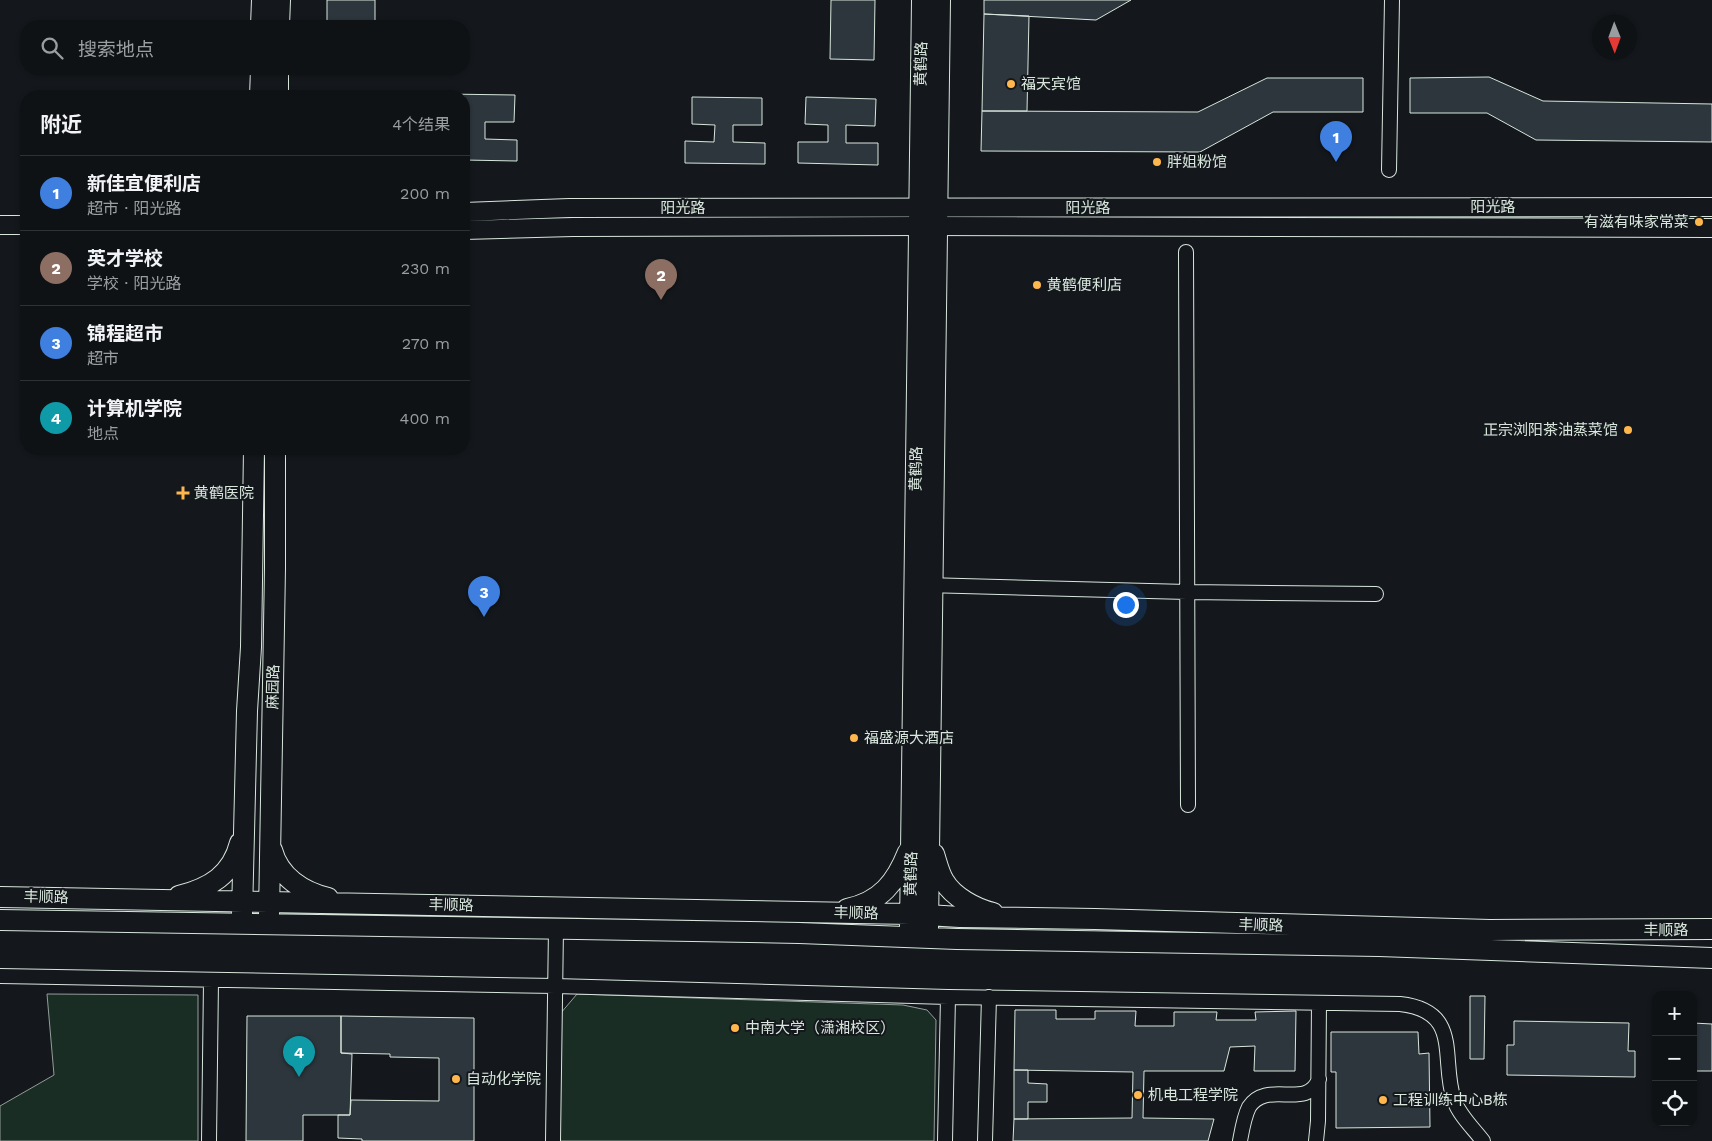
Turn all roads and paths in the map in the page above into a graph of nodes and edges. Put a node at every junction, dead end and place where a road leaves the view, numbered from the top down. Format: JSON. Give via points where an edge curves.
{"nodes":[{"id":1,"x":262,"y":0,"type":"edge"},
{"id":2,"x":280,"y":0,"type":"edge"},
{"id":3,"x":922,"y":0,"type":"edge"},
{"id":4,"x":940,"y":0,"type":"edge"},
{"id":5,"x":1392,"y":0,"type":"edge"},
{"id":6,"x":261,"y":20,"type":"edge"},
{"id":7,"x":279,"y":20,"type":"edge"},
{"id":8,"x":261,"y":75,"type":"edge"},
{"id":9,"x":278,"y":75,"type":"edge"},
{"id":10,"x":260,"y":90,"type":"edge"},
{"id":11,"x":278,"y":90,"type":"edge"},
{"id":12,"x":1389,"y":170,"type":"dead end"},
{"id":13,"x":1712,"y":207,"type":"edge"},
{"id":14,"x":470,"y":212,"type":"edge"},
{"id":15,"x":928,"y":217,"type":"junction"},
{"id":16,"x":0,"y":225,"type":"edge"},
{"id":17,"x":20,"y":225,"type":"edge"},
{"id":18,"x":1712,"y":228,"type":"edge"},
{"id":19,"x":470,"y":230,"type":"edge"},
{"id":20,"x":0,"y":234,"type":"edge"},
{"id":21,"x":20,"y":234,"type":"edge"},
{"id":22,"x":1186,"y":252,"type":"dead end"},
{"id":23,"x":254,"y":455,"type":"edge"},
{"id":24,"x":274,"y":455,"type":"edge"},
{"id":25,"x":923,"y":585,"type":"junction"},
{"id":26,"x":1187,"y":592,"type":"junction"},
{"id":27,"x":1376,"y":594,"type":"dead end"},
{"id":28,"x":1188,"y":805,"type":"dead end"},
{"id":29,"x":244,"y":819,"type":"junction"},
{"id":30,"x":921,"y":821,"type":"junction"},
{"id":31,"x":270,"y":839,"type":"junction"},
{"id":32,"x":0,"y":897,"type":"edge"},
{"id":33,"x":160,"y":900,"type":"junction"},
{"id":34,"x":242,"y":902,"type":"junction"},
{"id":35,"x":269,"y":903,"type":"junction"},
{"id":36,"x":362,"y":904,"type":"junction"},
{"id":37,"x":822,"y":912,"type":"junction"},
{"id":38,"x":919,"y":915,"type":"junction"},
{"id":39,"x":1022,"y":918,"type":"junction"},
{"id":40,"x":0,"y":920,"type":"edge"},
{"id":41,"x":242,"y":924,"type":"junction"},
{"id":42,"x":269,"y":925,"type":"junction"},
{"id":43,"x":556,"y":928,"type":"junction"},
{"id":44,"x":1712,"y":930,"type":"edge"},
{"id":45,"x":919,"y":938,"type":"junction"},
{"id":46,"x":1712,"y":958,"type":"edge"},
{"id":47,"x":0,"y":976,"type":"edge"},
{"id":48,"x":211,"y":981,"type":"junction"},
{"id":49,"x":555,"y":986,"type":"junction"},
{"id":50,"x":948,"y":997,"type":"junction"},
{"id":51,"x":989,"y":997,"type":"junction"},
{"id":52,"x":1319,"y":1003,"type":"junction"},
{"id":53,"x":1319,"y":1079,"type":"junction"},
{"id":54,"x":1296,"y":1095,"type":"junction"},
{"id":55,"x":1318,"y":1120,"type":"junction"},
{"id":56,"x":209,"y":1141,"type":"edge"},
{"id":57,"x":553,"y":1141,"type":"edge"},
{"id":58,"x":945,"y":1141,"type":"edge"},
{"id":59,"x":985,"y":1141,"type":"edge"},
{"id":60,"x":1240,"y":1141,"type":"edge"},
{"id":61,"x":1316,"y":1141,"type":"edge"},
{"id":62,"x":1483,"y":1141,"type":"edge"}],
"edges":[{"from":1,"to":6,"type":"main road"},
{"from":2,"to":7,"type":"main road"},
{"from":3,"to":15,"type":"main road","name":"黄鹤路"},
{"from":4,"to":15,"type":"main road"},
{"from":5,"to":12,"type":"street"},
{"from":8,"to":10,"type":"main road"},
{"from":9,"to":11,"type":"main road"},
{"from":13,"to":15,"type":"street","name":"阳光路"},
{"from":14,"to":15,"type":"street","name":"阳光路","via":[[569,208]]},
{"from":15,"to":18,"type":"street","name":"阳光路"},
{"from":15,"to":19,"type":"street","name":"阳光路"},
{"from":15,"to":25,"type":"main road","name":"黄鹤路"},
{"from":16,"to":17,"type":"street"},
{"from":20,"to":21,"type":"street"},
{"from":22,"to":26,"type":"street"},
{"from":23,"to":29,"type":"main road","via":[[252,647]]},
{"from":24,"to":31,"type":"main road","name":"麻园路"},
{"from":25,"to":26,"type":"street"},
{"from":25,"to":30,"type":"main road","name":"黄鹤路"},
{"from":26,"to":27,"type":"street"},
{"from":26,"to":28,"type":"street"},
{"from":29,"to":33,"type":"main road","via":[[238,851],[221,877],[205,888]]},
{"from":29,"to":34,"type":"main road"},
{"from":30,"to":37,"type":"main road","via":[[900,872],[887,888],[852,908]]},
{"from":30,"to":38,"type":"main road","name":"黄鹤路"},
{"from":30,"to":39,"type":"main road","via":[[944,882],[956,894],[984,910]]},
{"from":31,"to":35,"type":"main road","name":"麻园路"},
{"from":31,"to":36,"type":"main road","via":[[275,861],[297,885],[317,896]]},
{"from":32,"to":33,"type":"main road","name":"丰顺路"},
{"from":33,"to":34,"type":"main road","name":"丰顺路"},
{"from":34,"to":35,"type":"main road","name":"丰顺路"},
{"from":34,"to":41,"type":"main road"},
{"from":35,"to":36,"type":"main road","name":"丰顺路"},
{"from":35,"to":42,"type":"main road","name":"麻园路"},
{"from":36,"to":37,"type":"main road","name":"丰顺路"},
{"from":37,"to":38,"type":"main road","name":"丰顺路"},
{"from":38,"to":39,"type":"main road","name":"丰顺路"},
{"from":38,"to":45,"type":"main road","name":"黄鹤路"},
{"from":39,"to":44,"type":"main road","name":"丰顺路","via":[[1490,930]]},
{"from":40,"to":41,"type":"main road"},
{"from":41,"to":42,"type":"main road"},
{"from":42,"to":43,"type":"main road"},
{"from":43,"to":45,"type":"main road"},
{"from":43,"to":49,"type":"street"},
{"from":45,"to":46,"type":"main road","via":[[1379,946]]},
{"from":47,"to":48,"type":"street"},
{"from":48,"to":49,"type":"street"},
{"from":48,"to":56,"type":"street"},
{"from":49,"to":50,"type":"street"},
{"from":49,"to":57,"type":"street"},
{"from":50,"to":51,"type":"street"},
{"from":50,"to":58,"type":"street"},
{"from":51,"to":52,"type":"street"},
{"from":51,"to":59,"type":"street"},
{"from":52,"to":53,"type":"street"},
{"from":52,"to":62,"type":"street","via":[[1400,1004],[1418,1007],[1433,1016],[1445,1036],[1455,1102]]},
{"from":53,"to":54,"type":"street","via":[[1313,1090]]},
{"from":53,"to":55,"type":"street"},
{"from":54,"to":55,"type":"street","via":[[1311,1103]]},
{"from":54,"to":60,"type":"street","via":[[1271,1094],[1257,1099],[1248,1110]]},
{"from":55,"to":61,"type":"street"}]}
